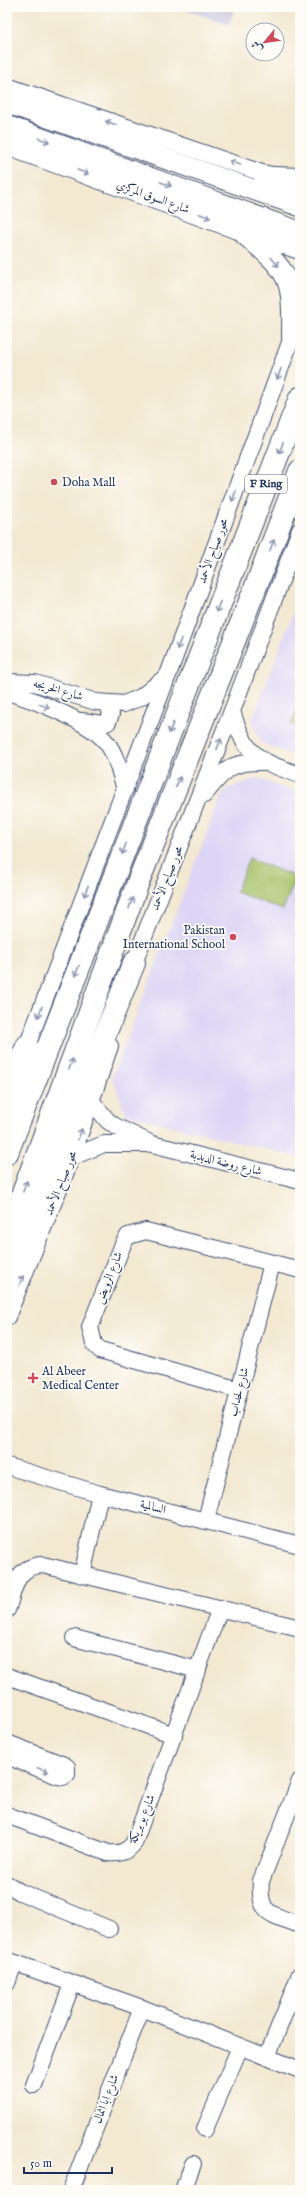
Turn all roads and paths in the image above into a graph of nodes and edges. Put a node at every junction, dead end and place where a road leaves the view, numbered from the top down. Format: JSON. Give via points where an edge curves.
{"nodes":[{"id":1,"x":7,"y":86,"type":"edge"},
{"id":2,"x":7,"y":103,"type":"edge"},
{"id":3,"x":7,"y":126,"type":"edge"},
{"id":4,"x":7,"y":145,"type":"edge"},
{"id":5,"x":200,"y":170,"type":"junction"},
{"id":6,"x":300,"y":176,"type":"edge"},
{"id":7,"x":300,"y":188,"type":"edge"},
{"id":8,"x":300,"y":206,"type":"edge"},
{"id":9,"x":236,"y":228,"type":"junction"},
{"id":10,"x":300,"y":232,"type":"edge"},
{"id":11,"x":300,"y":249,"type":"edge"},
{"id":12,"x":300,"y":317,"type":"edge"},
{"id":13,"x":292,"y":337,"type":"junction"},
{"id":14,"x":300,"y":398,"type":"edge"},
{"id":15,"x":300,"y":471,"type":"edge"},
{"id":16,"x":300,"y":530,"type":"edge"},
{"id":17,"x":168,"y":675,"type":"junction"},
{"id":18,"x":7,"y":682,"type":"edge"},
{"id":19,"x":7,"y":692,"type":"edge"},
{"id":20,"x":108,"y":703,"type":"junction"},
{"id":21,"x":232,"y":711,"type":"junction"},
{"id":22,"x":76,"y":720,"type":"junction"},
{"id":23,"x":264,"y":762,"type":"junction"},
{"id":24,"x":300,"y":775,"type":"edge"},
{"id":25,"x":125,"y":789,"type":"junction"},
{"id":26,"x":195,"y":806,"type":"junction"},
{"id":27,"x":134,"y":962,"type":"junction"},
{"id":28,"x":27,"y":1046,"type":"junction"},
{"id":29,"x":7,"y":1075,"type":"edge"},
{"id":30,"x":7,"y":1102,"type":"edge"},
{"id":31,"x":92,"y":1102,"type":"junction"},
{"id":32,"x":152,"y":1144,"type":"junction"},
{"id":33,"x":7,"y":1153,"type":"edge"},
{"id":34,"x":72,"y":1157,"type":"junction"},
{"id":35,"x":300,"y":1181,"type":"edge"},
{"id":36,"x":7,"y":1236,"type":"edge"},
{"id":37,"x":272,"y":1263,"type":"junction"},
{"id":38,"x":300,"y":1270,"type":"edge"},
{"id":39,"x":7,"y":1275,"type":"edge"},
{"id":40,"x":7,"y":1317,"type":"edge"},
{"id":41,"x":240,"y":1390,"type":"junction"},
{"id":42,"x":7,"y":1466,"type":"edge"},
{"id":43,"x":100,"y":1494,"type":"junction"},
{"id":44,"x":206,"y":1520,"type":"junction"},
{"id":45,"x":300,"y":1545,"type":"edge"},
{"id":46,"x":82,"y":1575,"type":"junction"},
{"id":47,"x":220,"y":1608,"type":"junction"},
{"id":48,"x":7,"y":1610,"type":"edge"},
{"id":49,"x":300,"y":1628,"type":"edge"},
{"id":50,"x":74,"y":1638,"type":"dead end"},
{"id":51,"x":198,"y":1670,"type":"junction"},
{"id":52,"x":7,"y":1676,"type":"edge"},
{"id":53,"x":174,"y":1734,"type":"junction"},
{"id":54,"x":7,"y":1743,"type":"edge"},
{"id":55,"x":7,"y":1756,"type":"edge"},
{"id":56,"x":300,"y":1781,"type":"edge"},
{"id":57,"x":7,"y":1815,"type":"edge"},
{"id":58,"x":7,"y":1884,"type":"edge"},
{"id":59,"x":300,"y":1926,"type":"edge"},
{"id":60,"x":109,"y":1929,"type":"dead end"},
{"id":61,"x":11,"y":1962,"type":"edge"},
{"id":62,"x":300,"y":1974,"type":"edge"},
{"id":63,"x":7,"y":1983,"type":"edge"},
{"id":64,"x":72,"y":1984,"type":"junction"},
{"id":65,"x":142,"y":2008,"type":"junction"},
{"id":66,"x":240,"y":2047,"type":"junction"},
{"id":67,"x":267,"y":2057,"type":"junction"},
{"id":68,"x":300,"y":2070,"type":"edge"},
{"id":69,"x":34,"y":2085,"type":"dead end"},
{"id":70,"x":205,"y":2130,"type":"dead end"},
{"id":71,"x":193,"y":2164,"type":"dead end"},
{"id":72,"x":71,"y":2190,"type":"edge"},
{"id":73,"x":183,"y":2190,"type":"edge"}],
"edges":[{"from":6,"to":1,"type":"street","one_way":true,"via":[[262,173]]},
{"from":2,"to":5,"type":"main road"},
{"from":3,"to":10,"type":"main road","one_way":true},
{"from":4,"to":9,"type":"main road","name":"شارع السوق المركزي","one_way":true},
{"from":5,"to":7,"type":"main road"},
{"from":5,"to":8,"type":"main road"},
{"from":9,"to":11,"type":"main road","name":"شارع السوق المركزي"},
{"from":9,"to":13,"type":"main road","one_way":true,"via":[[274,260],[286,277],[293,299]]},
{"from":12,"to":13,"type":"street","name":"محور صباح الأحمد"},
{"from":13,"to":17,"type":"street","name":"محور صباح الأحمد","one_way":true},
{"from":14,"to":33,"type":"highway","name":"محور صباح الأحمد","number":"F Ring","one_way":true},
{"from":36,"to":15,"type":"highway","name":"محور صباح الأحمد","number":"F Ring","one_way":true,"via":[[137,885]]},
{"from":16,"to":21,"type":"street","name":"محور صباح الأحمد"},
{"from":17,"to":20,"type":"street","name":"شارع الخريجه","via":[[128,704]]},
{"from":17,"to":25,"type":"street","name":"محور صباح الأحمد"},
{"from":18,"to":20,"type":"street","name":"شارع الخريجه","via":[[35,683],[96,702]]},
{"from":19,"to":22,"type":"street","name":"شارع الخريجه","one_way":true},
{"from":20,"to":22,"type":"street","name":"شارع الخريجه","via":[[108,722],[103,724]]},
{"from":21,"to":23,"type":"street","via":[[243,740],[252,754]]},
{"from":26,"to":21,"type":"street","name":"محور صباح الأحمد","one_way":true},
{"from":22,"to":25,"type":"street","name":"شارع الخريجه","via":[[109,745]]},
{"from":23,"to":24,"type":"street"},
{"from":23,"to":26,"type":"street","via":[[238,763],[225,771]]},
{"from":25,"to":28,"type":"street","name":"محور صباح الأحمد","one_way":true},
{"from":26,"to":27,"type":"street","name":"محور صباح الأحمد"},
{"from":27,"to":31,"type":"street","name":"محور صباح الأحمد","via":[[126,1001]]},
{"from":27,"to":39,"type":"highway"},
{"from":28,"to":29,"type":"street","name":"محور صباح الأحمد","via":[[15,1059]]},
{"from":28,"to":30,"type":"highway"},
{"from":31,"to":32,"type":"street","name":"شارع روضة الدبدبة","via":[[112,1123]]},
{"from":34,"to":31,"type":"street","name":"محور صباح الأحمد","one_way":true},
{"from":32,"to":34,"type":"street","name":"شارع روضة الدبدبة","via":[[104,1144]]},
{"from":32,"to":35,"type":"street","name":"شارع روضة الدبدبة"},
{"from":40,"to":34,"type":"street","name":"محور صباح الأحمد","one_way":true},
{"from":37,"to":38,"type":"street","name":"شارع الرويض"},
{"from":37,"to":41,"type":"street","name":"شارع لحداب"},
{"from":37,"to":41,"type":"street","name":"شارع الرويض","via":[[146,1231],[136,1233],[128,1236],[123,1244],[90,1327],[94,1344],[100,1350]]},
{"from":41,"to":44,"type":"street","name":"شارع لحداب"},
{"from":42,"to":43,"type":"street","name":"السالمية"},
{"from":43,"to":44,"type":"street","name":"السالمية"},
{"from":43,"to":46,"type":"street"},
{"from":44,"to":45,"type":"street","name":"السالمية"},
{"from":46,"to":47,"type":"street"},
{"from":46,"to":48,"type":"street","via":[[43,1565],[29,1567],[19,1575]]},
{"from":47,"to":49,"type":"street"},
{"from":47,"to":51,"type":"street","name":"شارع بو بريكة"},
{"from":50,"to":51,"type":"street"},
{"from":51,"to":53,"type":"street","name":"شارع بو بريكة"},
{"from":52,"to":53,"type":"street"},
{"from":53,"to":57,"type":"street","name":"شارع بو بريكة","via":[[134,1843],[123,1852],[108,1853]]},
{"from":55,"to":54,"type":"street","one_way":true,"via":[[25,1757]]},
{"from":56,"to":59,"type":"street","via":[[261,1881],[260,1892],[263,1908]]},
{"from":58,"to":60,"type":"street","via":[[20,1892]]},
{"from":61,"to":63,"type":"street"},
{"from":61,"to":64,"type":"street"},
{"from":62,"to":67,"type":"street"},
{"from":64,"to":65,"type":"street"},
{"from":64,"to":69,"type":"street"},
{"from":65,"to":66,"type":"street"},
{"from":65,"to":72,"type":"street","name":"شارع ابا انمال"},
{"from":66,"to":67,"type":"street"},
{"from":66,"to":70,"type":"street"},
{"from":67,"to":68,"type":"street"},
{"from":71,"to":73,"type":"street"}]}
